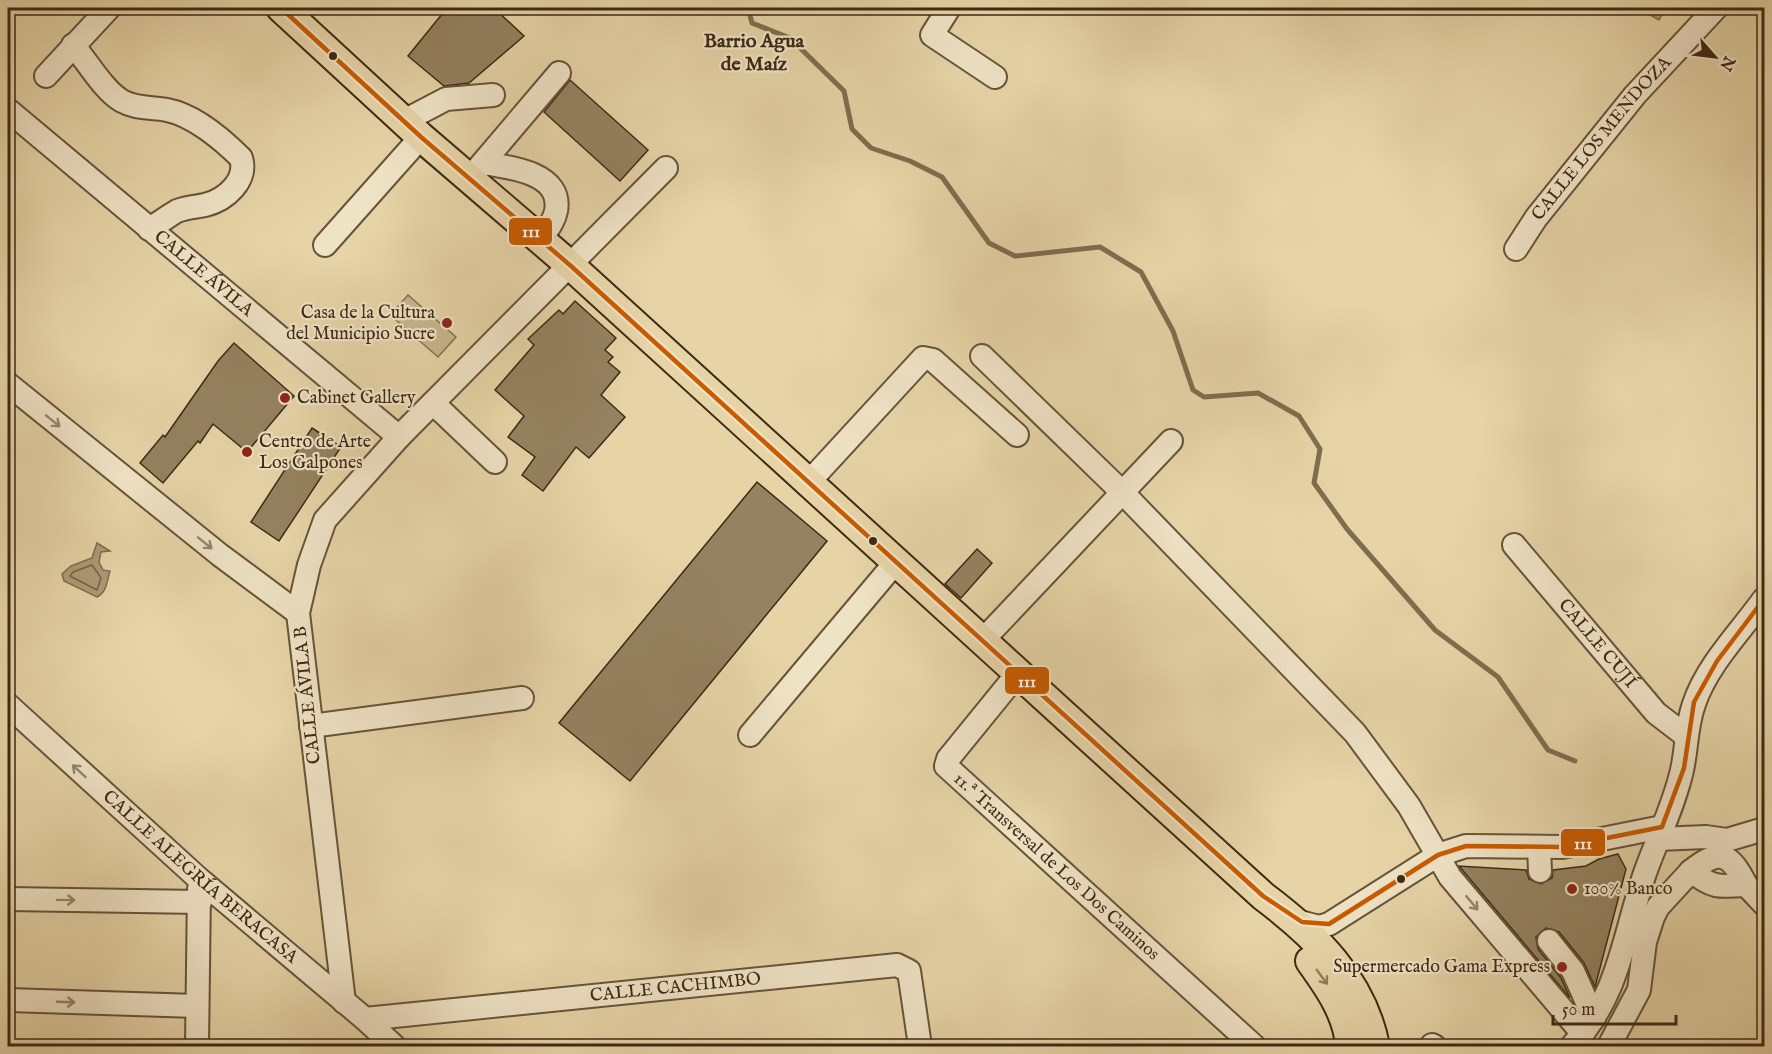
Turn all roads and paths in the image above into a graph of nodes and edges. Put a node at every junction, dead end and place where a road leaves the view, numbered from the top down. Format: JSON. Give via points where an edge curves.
{"nodes":[{"id":1,"x":109,"y":8,"type":"edge"},
{"id":2,"x":281,"y":8,"type":"edge"},
{"id":3,"x":949,"y":8,"type":"edge"},
{"id":4,"x":1716,"y":8,"type":"edge"},
{"id":5,"x":73,"y":45,"type":"junction"},
{"id":6,"x":559,"y":73,"type":"dead end"},
{"id":7,"x":46,"y":76,"type":"dead end"},
{"id":8,"x":995,"y":77,"type":"dead end"},
{"id":9,"x":493,"y":95,"type":"dead end"},
{"id":10,"x":8,"y":110,"type":"edge"},
{"id":11,"x":412,"y":129,"type":"junction"},
{"id":12,"x":666,"y":168,"type":"dead end"},
{"id":13,"x":476,"y":171,"type":"junction"},
{"id":14,"x":149,"y":229,"type":"junction"},
{"id":15,"x":540,"y":240,"type":"junction"},
{"id":16,"x":325,"y":245,"type":"dead end"},
{"id":17,"x":1516,"y":249,"type":"dead end"},
{"id":18,"x":571,"y":266,"type":"junction"},
{"id":19,"x":982,"y":356,"type":"dead end"},
{"id":20,"x":8,"y":384,"type":"edge"},
{"id":21,"x":433,"y":403,"type":"junction"},
{"id":22,"x":1017,"y":435,"type":"dead end"},
{"id":23,"x":399,"y":437,"type":"junction"},
{"id":24,"x":1171,"y":441,"type":"dead end"},
{"id":25,"x":495,"y":462,"type":"dead end"},
{"id":26,"x":808,"y":483,"type":"junction"},
{"id":27,"x":1123,"y":493,"type":"junction"},
{"id":28,"x":1515,"y":545,"type":"dead end"},
{"id":29,"x":895,"y":563,"type":"junction"},
{"id":30,"x":1764,"y":599,"type":"edge"},
{"id":31,"x":298,"y":613,"type":"junction"},
{"id":32,"x":982,"y":640,"type":"junction"},
{"id":33,"x":1018,"y":673,"type":"junction"},
{"id":34,"x":522,"y":698,"type":"dead end"},
{"id":35,"x":8,"y":705,"type":"edge"},
{"id":36,"x":310,"y":726,"type":"junction"},
{"id":37,"x":750,"y":735,"type":"dead end"},
{"id":38,"x":1686,"y":736,"type":"junction"},
{"id":39,"x":1764,"y":830,"type":"edge"},
{"id":40,"x":1660,"y":833,"type":"junction"},
{"id":41,"x":1539,"y":848,"type":"junction"},
{"id":42,"x":1438,"y":855,"type":"junction"},
{"id":43,"x":1540,"y":871,"type":"dead end"},
{"id":44,"x":1691,"y":871,"type":"junction"},
{"id":45,"x":1641,"y":885,"type":"junction"},
{"id":46,"x":1746,"y":885,"type":"junction"},
{"id":47,"x":199,"y":891,"type":"junction"},
{"id":48,"x":1263,"y":896,"type":"junction"},
{"id":49,"x":1372,"y":897,"type":"junction"},
{"id":50,"x":1669,"y":897,"type":"junction"},
{"id":51,"x":8,"y":899,"type":"edge"},
{"id":52,"x":1764,"y":904,"type":"edge"},
{"id":53,"x":1296,"y":921,"type":"junction"},
{"id":54,"x":1549,"y":940,"type":"dead end"},
{"id":55,"x":1353,"y":987,"type":"junction"},
{"id":56,"x":8,"y":1000,"type":"edge"},
{"id":57,"x":344,"y":1002,"type":"junction"},
{"id":58,"x":197,"y":1006,"type":"junction"},
{"id":59,"x":365,"y":1019,"type":"junction"},
{"id":60,"x":1583,"y":1033,"type":"edge"},
{"id":61,"x":197,"y":1047,"type":"edge"},
{"id":62,"x":394,"y":1047,"type":"edge"},
{"id":63,"x":920,"y":1047,"type":"edge"},
{"id":64,"x":1254,"y":1047,"type":"edge"},
{"id":65,"x":1350,"y":1047,"type":"edge"},
{"id":66,"x":1376,"y":1047,"type":"edge"},
{"id":67,"x":1609,"y":1047,"type":"edge"}],
"edges":[{"from":1,"to":5,"type":"street"},
{"from":2,"to":11,"type":"main road"},
{"from":3,"to":8,"type":"street","via":[[932,35]]},
{"from":4,"to":17,"type":"street","name":"CALLE LOS MENDOZA","via":[[1635,94],[1536,218]]},
{"from":5,"to":7,"type":"street"},
{"from":5,"to":14,"type":"street","via":[[119,99],[129,105],[170,110],[192,120],[241,158],[240,177],[229,192],[206,205],[175,212]]},
{"from":6,"to":13,"type":"street"},
{"from":9,"to":11,"type":"street","via":[[446,99]]},
{"from":10,"to":14,"type":"street","name":"CALLE ÁVILA"},
{"from":11,"to":13,"type":"main road"},
{"from":11,"to":16,"type":"street"},
{"from":12,"to":18,"type":"street"},
{"from":13,"to":15,"type":"main road"},
{"from":13,"to":15,"type":"street","via":[[518,168],[549,185],[557,197],[556,211]]},
{"from":14,"to":23,"type":"street","name":"CALLE ÁVILA"},
{"from":15,"to":18,"type":"main road"},
{"from":18,"to":21,"type":"street"},
{"from":18,"to":26,"type":"main road"},
{"from":19,"to":27,"type":"street"},
{"from":20,"to":31,"type":"street","name":"CALLE ÁVILA B","one_way":true},
{"from":21,"to":23,"type":"street"},
{"from":21,"to":25,"type":"street"},
{"from":22,"to":26,"type":"street","via":[[933,360],[923,358]]},
{"from":23,"to":31,"type":"street","via":[[325,520]]},
{"from":24,"to":27,"type":"street"},
{"from":26,"to":29,"type":"main road"},
{"from":27,"to":32,"type":"street"},
{"from":27,"to":42,"type":"street","via":[[1354,734],[1409,806]]},
{"from":28,"to":38,"type":"street","name":"CALLE CUJÍ","via":[[1656,713]]},
{"from":29,"to":32,"type":"main road"},
{"from":29,"to":37,"type":"street"},
{"from":30,"to":38,"type":"street","via":[[1702,685]]},
{"from":31,"to":36,"type":"street","name":"CALLE ÁVILA B"},
{"from":32,"to":33,"type":"main road"},
{"from":33,"to":48,"type":"main road"},
{"from":33,"to":64,"type":"street","name":"11.ª Transversal de Los Dos Caminos","via":[[946,766]]},
{"from":34,"to":36,"type":"street"},
{"from":47,"to":35,"type":"street","name":"CALLE ALEGRÍA BERACASA","one_way":true},
{"from":36,"to":57,"type":"street","name":"CALLE ÁVILA B"},
{"from":38,"to":40,"type":"street","via":[[1682,773]]},
{"from":39,"to":40,"type":"street","via":[[1727,840]]},
{"from":40,"to":41,"type":"street"},
{"from":40,"to":45,"type":"street"},
{"from":41,"to":42,"type":"street","via":[[1466,846]]},
{"from":41,"to":43,"type":"street"},
{"from":42,"to":49,"type":"street"},
{"from":42,"to":60,"type":"street","one_way":true,"via":[[1450,877]]},
{"from":44,"to":46,"type":"street","via":[[1706,884]]},
{"from":44,"to":46,"type":"street","via":[[1704,861],[1721,856],[1730,859]]},
{"from":44,"to":50,"type":"street"},
{"from":45,"to":50,"type":"street"},
{"from":45,"to":60,"type":"street","via":[[1612,986]]},
{"from":46,"to":52,"type":"street"},
{"from":51,"to":47,"type":"street","one_way":true},
{"from":47,"to":57,"type":"street","name":"CALLE ALEGRÍA BERACASA"},
{"from":47,"to":58,"type":"street"},
{"from":48,"to":53,"type":"main road"},
{"from":48,"to":65,"type":"main road","one_way":true,"via":[[1331,991]]},
{"from":49,"to":53,"type":"street","via":[[1329,924],[1319,927]]},
{"from":49,"to":55,"type":"street","via":[[1336,941],[1339,962]]},
{"from":50,"to":67,"type":"street","via":[[1653,917],[1645,942],[1639,990]]},
{"from":53,"to":55,"type":"main road","via":[[1327,952]]},
{"from":54,"to":60,"type":"street","via":[[1573,971]]},
{"from":55,"to":66,"type":"main road"},
{"from":56,"to":58,"type":"street","one_way":true},
{"from":57,"to":59,"type":"street","name":"CALLE ALEGRÍA BERACASA"},
{"from":58,"to":61,"type":"street"},
{"from":59,"to":62,"type":"street","name":"CALLE ALEGRÍA BERACASA"},
{"from":59,"to":63,"type":"street","name":"CALLE CACHIMBO","via":[[897,965],[909,971]]}]}
